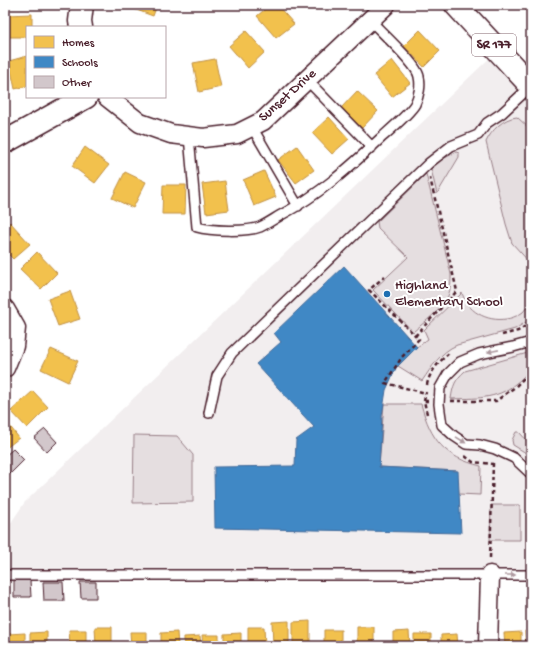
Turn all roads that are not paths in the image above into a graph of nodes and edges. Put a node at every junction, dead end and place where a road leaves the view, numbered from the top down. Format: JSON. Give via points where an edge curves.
{"nodes":[{"id":1,"x":82,"y":5,"type":"edge"},
{"id":2,"x":386,"y":5,"type":"edge"},
{"id":3,"x":456,"y":5,"type":"edge"},
{"id":4,"x":370,"y":20,"type":"junction"},
{"id":5,"x":81,"y":26,"type":"edge"},
{"id":6,"x":307,"y":80,"type":"junction"},
{"id":7,"x":531,"y":86,"type":"edge"},
{"id":8,"x":84,"y":98,"type":"edge"},
{"id":9,"x":108,"y":98,"type":"edge"},
{"id":10,"x":252,"y":127,"type":"junction"},
{"id":11,"x":189,"y":136,"type":"junction"},
{"id":12,"x":5,"y":142,"type":"edge"},
{"id":13,"x":372,"y":147,"type":"junction"},
{"id":14,"x":298,"y":206,"type":"junction"},
{"id":15,"x":5,"y":309,"type":"edge"},
{"id":16,"x":531,"y":342,"type":"edge"},
{"id":17,"x":5,"y":368,"type":"edge"},
{"id":18,"x":209,"y":413,"type":"dead end"},
{"id":19,"x":531,"y":474,"type":"edge"},
{"id":20,"x":5,"y":575,"type":"edge"},
{"id":21,"x":490,"y":575,"type":"junction"},
{"id":22,"x":531,"y":575,"type":"edge"},
{"id":23,"x":488,"y":646,"type":"edge"}],
"edges":[{"from":1,"to":5,"type":"street"},
{"from":2,"to":4,"type":"street","name":"Sunset Drive"},
{"from":3,"to":7,"type":"street","number":"SR 177"},
{"from":4,"to":6,"type":"street","name":"Sunset Drive"},
{"from":4,"to":13,"type":"lane","via":[[414,65],[419,76],[419,92],[415,104]]},
{"from":6,"to":10,"type":"street","name":"Sunset Drive","via":[[263,121]]},
{"from":6,"to":13,"type":"lane"},
{"from":7,"to":18,"type":"lane","via":[[488,123],[478,135],[451,146],[429,163],[232,353],[217,376]]},
{"from":8,"to":12,"type":"street"},
{"from":9,"to":11,"type":"street","name":"Sunset Drive","via":[[140,123],[171,134]]},
{"from":10,"to":11,"type":"street","name":"Sunset Drive","via":[[237,134],[203,138]]},
{"from":10,"to":14,"type":"lane"},
{"from":11,"to":14,"type":"lane","via":[[197,227],[236,230],[259,227]]},
{"from":13,"to":14,"type":"lane","via":[[331,183]]},
{"from":15,"to":17,"type":"street","via":[[16,328],[14,346]]},
{"from":16,"to":19,"type":"lane","one_way":true,"via":[[479,354],[460,362],[448,374],[440,388],[439,401],[442,425],[454,436],[466,444],[480,444],[514,458]]},
{"from":20,"to":21,"type":"lane"},
{"from":21,"to":22,"type":"lane","one_way":true},
{"from":21,"to":23,"type":"street"}]}
